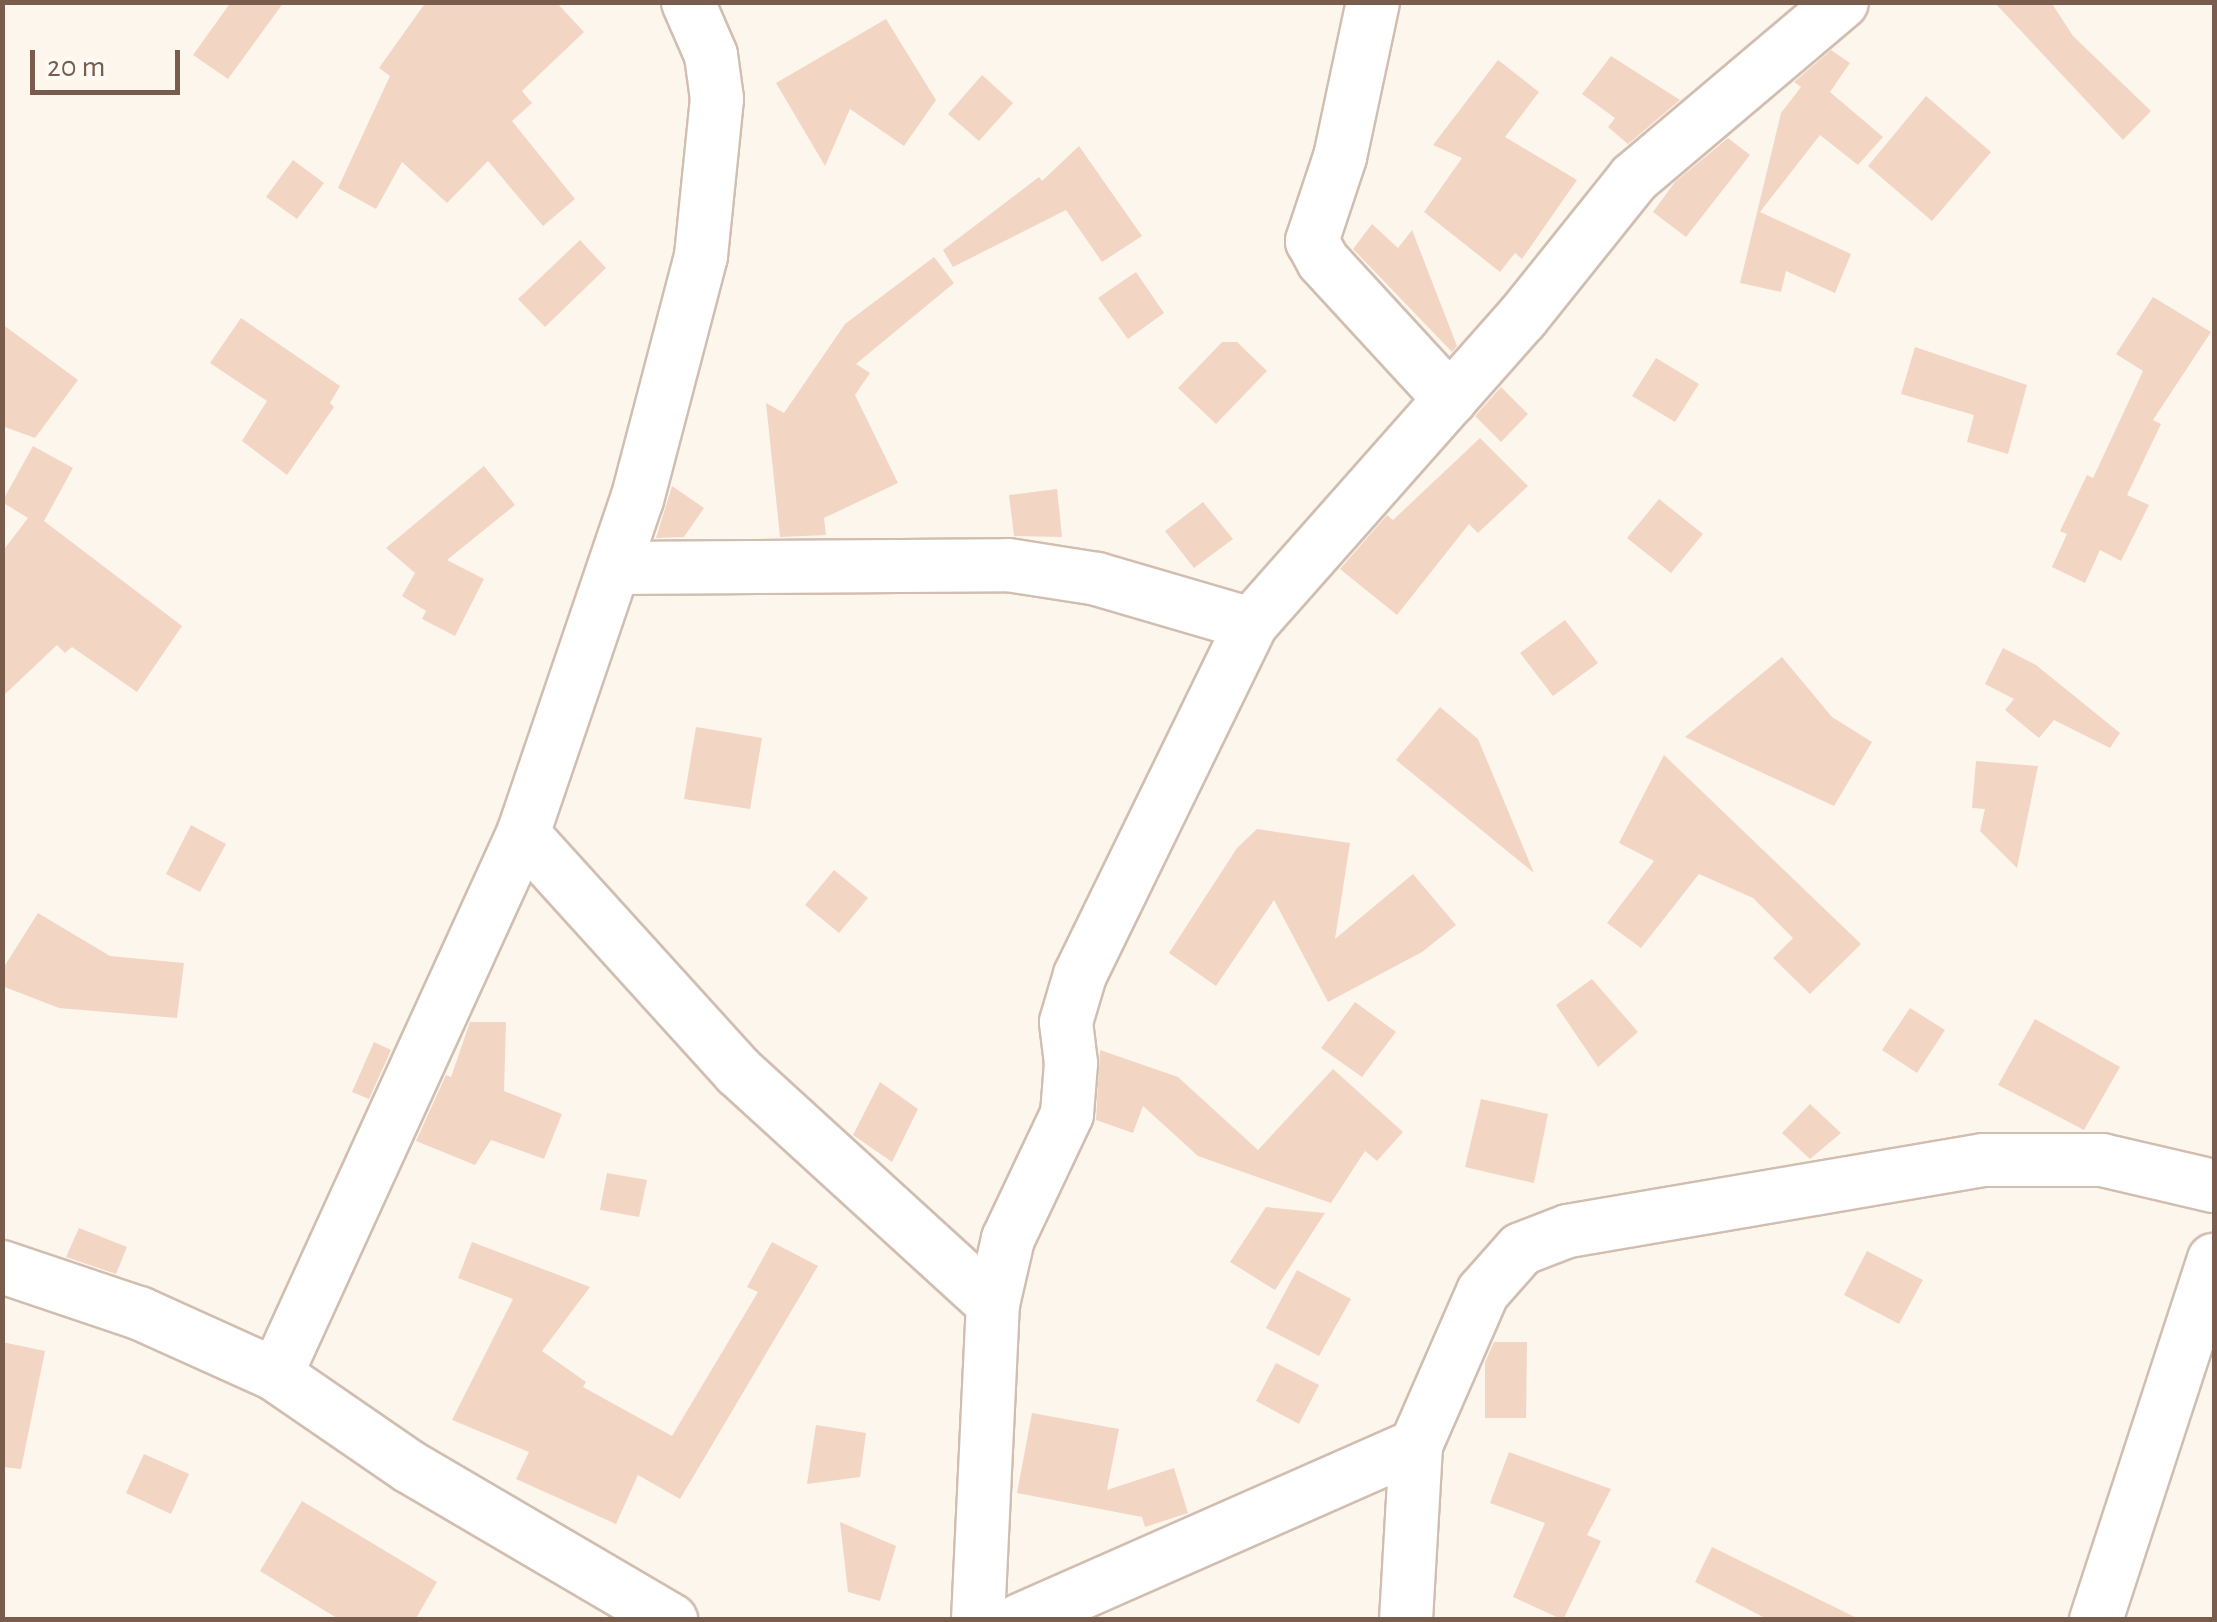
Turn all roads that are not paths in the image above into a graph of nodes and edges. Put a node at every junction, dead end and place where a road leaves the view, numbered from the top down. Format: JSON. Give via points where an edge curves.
{"nodes":[{"id":1,"x":688,"y":2,"type":"edge"},
{"id":2,"x":1373,"y":2,"type":"edge"},
{"id":3,"x":1842,"y":2,"type":"edge"},
{"id":4,"x":1450,"y":399,"type":"junction"},
{"id":5,"x":614,"y":568,"type":"junction"},
{"id":6,"x":1251,"y":624,"type":"junction"},
{"id":7,"x":523,"y":834,"type":"junction"},
{"id":8,"x":2214,"y":1186,"type":"edge"},
{"id":9,"x":2214,"y":1260,"type":"edge"},
{"id":10,"x":2,"y":1266,"type":"edge"},
{"id":11,"x":994,"y":1304,"type":"junction"},
{"id":12,"x":276,"y":1375,"type":"junction"},
{"id":13,"x":1416,"y":1445,"type":"junction"},
{"id":14,"x":671,"y":1620,"type":"edge"},
{"id":15,"x":978,"y":1620,"type":"edge"},
{"id":16,"x":1020,"y":1620,"type":"edge"},
{"id":17,"x":1406,"y":1620,"type":"edge"},
{"id":18,"x":2096,"y":1620,"type":"edge"}],
"edges":[{"from":1,"to":5,"type":"street","via":[[711,55],[717,99],[701,256]]},
{"from":2,"to":4,"type":"street","via":[[1340,157],[1312,241]]},
{"from":3,"to":4,"type":"street","via":[[1634,178]]},
{"from":4,"to":6,"type":"street"},
{"from":5,"to":6,"type":"street","via":[[1008,565],[1097,578]]},
{"from":5,"to":7,"type":"street"},
{"from":6,"to":11,"type":"street","via":[[1080,975],[1066,1022],[1072,1063],[1067,1114],[1008,1239]]},
{"from":7,"to":11,"type":"street","via":[[738,1072]]},
{"from":7,"to":12,"type":"street"},
{"from":8,"to":13,"type":"street","via":[[2102,1160],[1984,1160],[1568,1231],[1521,1249],[1483,1292]]},
{"from":9,"to":18,"type":"street"},
{"from":10,"to":12,"type":"street","via":[[139,1314]]},
{"from":11,"to":15,"type":"street"},
{"from":12,"to":14,"type":"street","via":[[410,1468]]},
{"from":13,"to":16,"type":"street"},
{"from":13,"to":17,"type":"street"}]}
